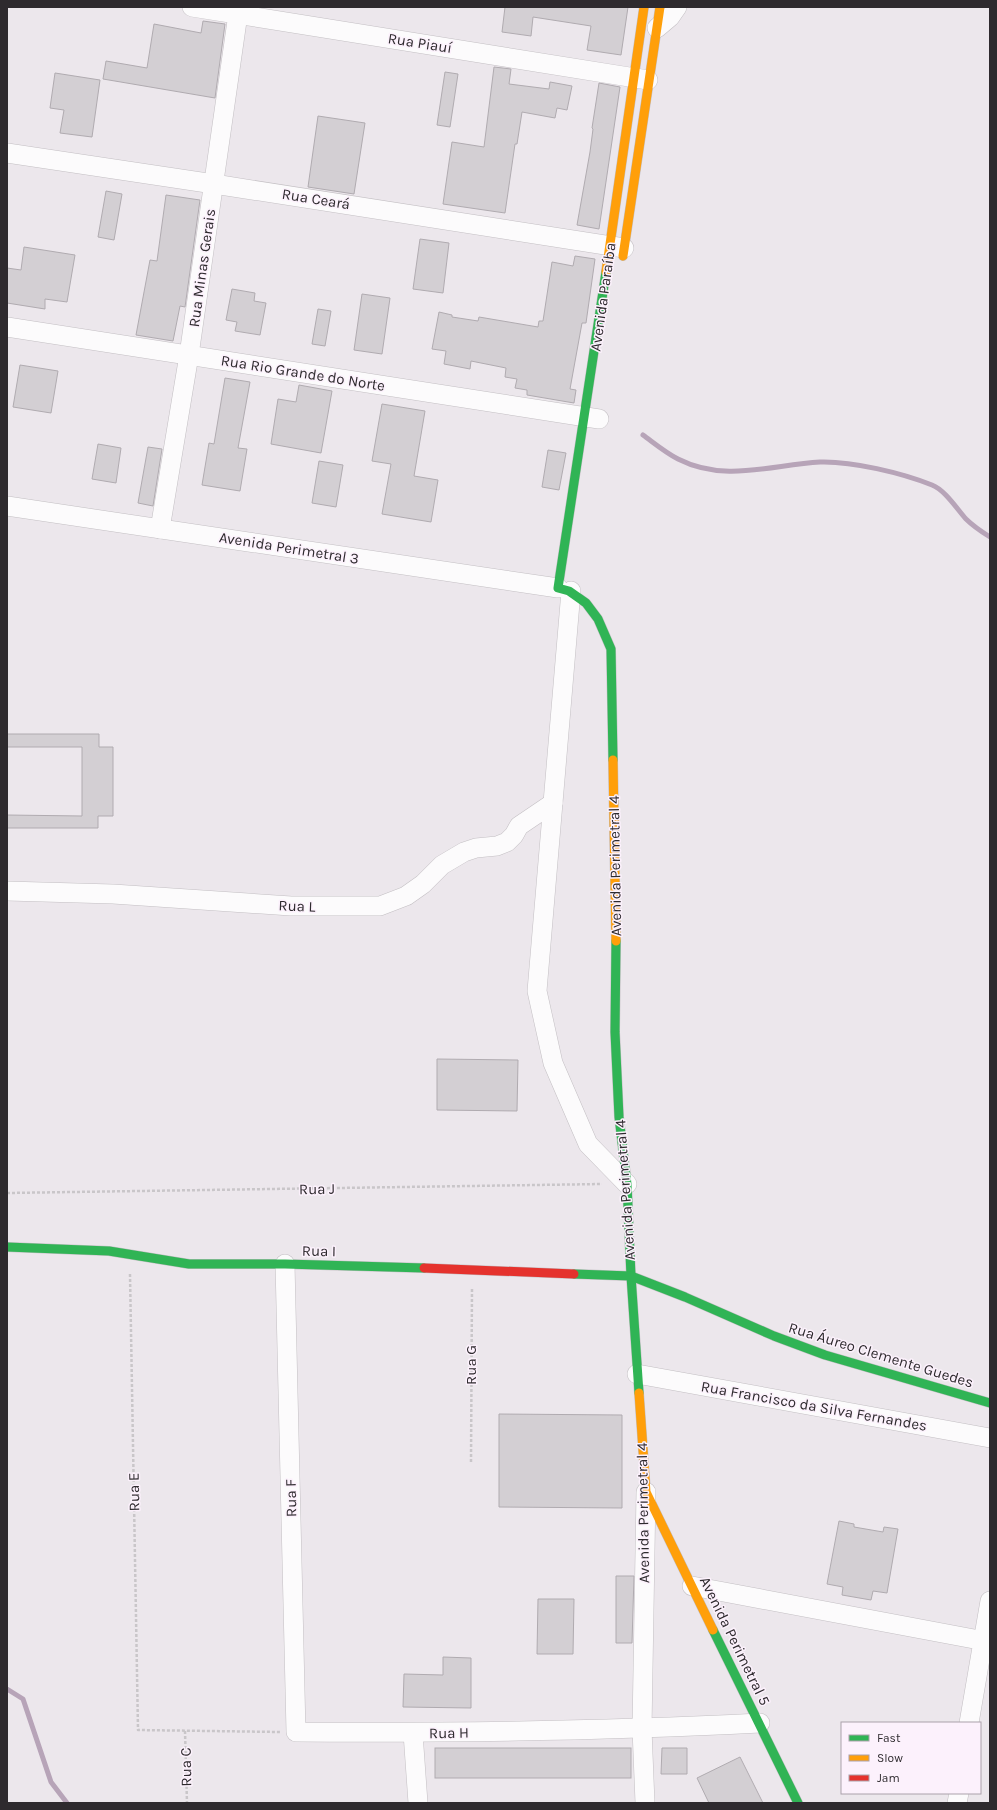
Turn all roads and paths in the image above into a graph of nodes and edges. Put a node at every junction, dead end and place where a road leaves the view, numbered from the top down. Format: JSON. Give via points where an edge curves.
{"nodes":[{"id":1,"x":192,"y":7,"type":"edge"},
{"id":2,"x":644,"y":7,"type":"edge"},
{"id":3,"x":660,"y":7,"type":"edge"},
{"id":4,"x":677,"y":7,"type":"edge"},
{"id":5,"x":239,"y":10,"type":"edge"},
{"id":6,"x":658,"y":28,"type":"junction"},
{"id":7,"x":641,"y":79,"type":"junction"},
{"id":8,"x":7,"y":154,"type":"edge"},
{"id":9,"x":214,"y":184,"type":"junction"},
{"id":10,"x":619,"y":252,"type":"junction"},
{"id":11,"x":7,"y":327,"type":"edge"},
{"id":12,"x":189,"y":355,"type":"junction"},
{"id":13,"x":595,"y":418,"type":"junction"},
{"id":14,"x":7,"y":506,"type":"edge"},
{"id":15,"x":160,"y":529,"type":"junction"},
{"id":16,"x":567,"y":587,"type":"junction"},
{"id":17,"x":553,"y":804,"type":"junction"},
{"id":18,"x":7,"y":891,"type":"edge"},
{"id":19,"x":627,"y":1184,"type":"junction"},
{"id":20,"x":7,"y":1193,"type":"edge"},
{"id":21,"x":7,"y":1247,"type":"edge"},
{"id":22,"x":130,"y":1253,"type":"junction"},
{"id":23,"x":285,"y":1264,"type":"junction"},
{"id":24,"x":472,"y":1269,"type":"junction"},
{"id":25,"x":631,"y":1276,"type":"junction"},
{"id":26,"x":638,"y":1374,"type":"junction"},
{"id":27,"x":990,"y":1404,"type":"edge"},
{"id":28,"x":990,"y":1438,"type":"edge"},
{"id":29,"x":471,"y":1462,"type":"dead end"},
{"id":30,"x":646,"y":1492,"type":"junction"},
{"id":31,"x":692,"y":1586,"type":"junction"},
{"id":32,"x":990,"y":1601,"type":"edge"},
{"id":33,"x":986,"y":1642,"type":"edge"},
{"id":34,"x":970,"y":1722,"type":"edge"},
{"id":35,"x":760,"y":1723,"type":"junction"},
{"id":36,"x":642,"y":1729,"type":"junction"},
{"id":37,"x":186,"y":1731,"type":"junction"},
{"id":38,"x":296,"y":1732,"type":"junction"},
{"id":39,"x":413,"y":1733,"type":"junction"},
{"id":40,"x":187,"y":1803,"type":"edge"},
{"id":41,"x":418,"y":1803,"type":"edge"},
{"id":42,"x":645,"y":1803,"type":"edge"},
{"id":43,"x":798,"y":1803,"type":"edge"}],
"edges":[{"from":1,"to":5,"type":"street","name":"Rua Piauí"},
{"from":2,"to":7,"type":"street","name":"Avenida Paraíba"},
{"from":3,"to":6,"type":"street","name":"Avenida Paraíba"},
{"from":4,"to":6,"type":"street"},
{"from":5,"to":7,"type":"street","name":"Rua Piauí"},
{"from":5,"to":9,"type":"street","name":"Rua Minas Gerais"},
{"from":6,"to":7,"type":"street","name":"Avenida Paraíba"},
{"from":7,"to":10,"type":"street","name":"Avenida Paraíba"},
{"from":7,"to":10,"type":"street","name":"Avenida Paraíba"},
{"from":8,"to":9,"type":"street","name":"Rua Ceará"},
{"from":9,"to":10,"type":"street","name":"Rua Ceará"},
{"from":9,"to":12,"type":"street","name":"Rua Minas Gerais"},
{"from":10,"to":13,"type":"street","name":"Avenida Paraíba"},
{"from":11,"to":12,"type":"street","name":"Rua Rio Grande do Norte"},
{"from":12,"to":13,"type":"street","name":"Rua Rio Grande do Norte"},
{"from":12,"to":15,"type":"street","name":"Rua Minas Gerais"},
{"from":13,"to":16,"type":"street","name":"Avenida Paraíba"},
{"from":14,"to":15,"type":"street","name":"Avenida Perimetral 3"},
{"from":15,"to":16,"type":"street","name":"Avenida Perimetral 3"},
{"from":16,"to":17,"type":"street"},
{"from":16,"to":19,"type":"street","name":"Avenida Perimetral 4","via":[[594,612],[612,649],[616,896],[615,1032],[619,1117]]},
{"from":17,"to":18,"type":"street","name":"Rua L","via":[[520,826],[507,842],[464,852],[442,865],[406,896],[380,906],[291,906],[113,894]]},
{"from":17,"to":19,"type":"street","via":[[537,991],[553,1063],[588,1144]]},
{"from":19,"to":20,"type":"path","name":"Rua J"},
{"from":19,"to":25,"type":"street","name":"Avenida Perimetral 4"},
{"from":21,"to":22,"type":"street","name":"Rua I"},
{"from":22,"to":23,"type":"street","name":"Rua I","via":[[189,1264]]},
{"from":22,"to":37,"type":"path","name":"Rua E","via":[[138,1730]]},
{"from":23,"to":24,"type":"street","name":"Rua I"},
{"from":23,"to":38,"type":"street","name":"Rua F"},
{"from":24,"to":25,"type":"street","name":"Rua I"},
{"from":24,"to":29,"type":"path","name":"Rua G"},
{"from":25,"to":26,"type":"street","name":"Avenida Perimetral 4"},
{"from":25,"to":27,"type":"street","name":"Rua Áureo Clemente Guedes","via":[[825,1355]]},
{"from":26,"to":28,"type":"street","name":"Rua Francisco da Silva Fernandes"},
{"from":26,"to":30,"type":"street","name":"Avenida Perimetral 4"},
{"from":30,"to":31,"type":"street","name":"Avenida Perimetral 5"},
{"from":30,"to":36,"type":"street","name":"Avenida Perimetral 4"},
{"from":31,"to":33,"type":"street"},
{"from":31,"to":35,"type":"street","name":"Avenida Perimetral 5"},
{"from":32,"to":33,"type":"street"},
{"from":33,"to":34,"type":"street"},
{"from":35,"to":36,"type":"street","name":"Rua H"},
{"from":35,"to":43,"type":"street","name":"Avenida Perimetral 5"},
{"from":36,"to":39,"type":"street","name":"Rua H"},
{"from":36,"to":42,"type":"street","name":"Avenida Perimetral 4"},
{"from":37,"to":38,"type":"path"},
{"from":37,"to":40,"type":"path","name":"Rua C"},
{"from":38,"to":39,"type":"street","name":"Rua H"},
{"from":39,"to":41,"type":"street"}]}
